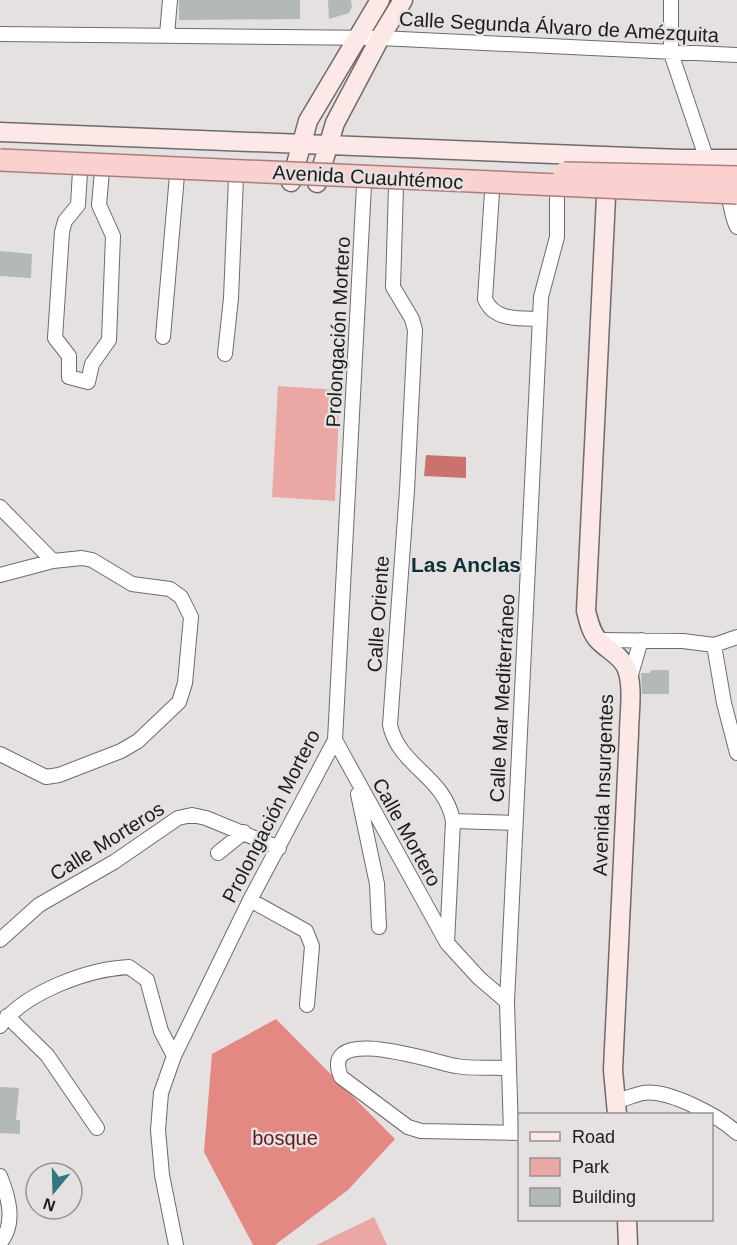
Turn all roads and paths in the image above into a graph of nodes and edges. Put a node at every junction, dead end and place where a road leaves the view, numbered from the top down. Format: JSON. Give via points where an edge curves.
{"nodes":[{"id":1,"x":170,"y":0,"type":"edge"},
{"id":2,"x":380,"y":0,"type":"edge"},
{"id":3,"x":403,"y":0,"type":"edge"},
{"id":4,"x":671,"y":0,"type":"edge"},
{"id":5,"x":0,"y":34,"type":"edge"},
{"id":6,"x":167,"y":35,"type":"junction"},
{"id":7,"x":358,"y":38,"type":"junction"},
{"id":8,"x":380,"y":38,"type":"junction"},
{"id":9,"x":671,"y":53,"type":"junction"},
{"id":10,"x":737,"y":55,"type":"edge"},
{"id":11,"x":0,"y":132,"type":"edge"},
{"id":12,"x":300,"y":145,"type":"junction"},
{"id":13,"x":327,"y":146,"type":"junction"},
{"id":14,"x":0,"y":148,"type":"edge"},
{"id":15,"x":737,"y":159,"type":"edge"},
{"id":16,"x":0,"y":160,"type":"edge"},
{"id":17,"x":705,"y":160,"type":"junction"},
{"id":18,"x":0,"y":168,"type":"edge"},
{"id":19,"x":80,"y":171,"type":"junction"},
{"id":20,"x":102,"y":171,"type":"junction"},
{"id":21,"x":177,"y":175,"type":"junction"},
{"id":22,"x":737,"y":177,"type":"edge"},
{"id":23,"x":236,"y":178,"type":"junction"},
{"id":24,"x":291,"y":182,"type":"junction"},
{"id":25,"x":317,"y":183,"type":"junction"},
{"id":26,"x":364,"y":185,"type":"junction"},
{"id":27,"x":396,"y":187,"type":"junction"},
{"id":28,"x":492,"y":192,"type":"junction"},
{"id":29,"x":557,"y":195,"type":"junction"},
{"id":30,"x":606,"y":197,"type":"junction"},
{"id":31,"x":736,"y":200,"type":"edge"},
{"id":32,"x":737,"y":227,"type":"edge"},
{"id":33,"x":540,"y":319,"type":"junction"},
{"id":34,"x":163,"y":336,"type":"dead end"},
{"id":35,"x":225,"y":354,"type":"dead end"},
{"id":36,"x":0,"y":507,"type":"edge"},
{"id":37,"x":53,"y":561,"type":"junction"},
{"id":38,"x":0,"y":575,"type":"edge"},
{"id":39,"x":737,"y":637,"type":"edge"},
{"id":40,"x":598,"y":640,"type":"junction"},
{"id":41,"x":640,"y":640,"type":"junction"},
{"id":42,"x":714,"y":645,"type":"junction"},
{"id":43,"x":629,"y":681,"type":"junction"},
{"id":44,"x":335,"y":740,"type":"junction"},
{"id":45,"x":737,"y":753,"type":"edge"},
{"id":46,"x":0,"y":754,"type":"edge"},
{"id":47,"x":357,"y":783,"type":"junction"},
{"id":48,"x":453,"y":821,"type":"junction"},
{"id":49,"x":515,"y":823,"type":"junction"},
{"id":50,"x":244,"y":832,"type":"junction"},
{"id":51,"x":279,"y":848,"type":"junction"},
{"id":52,"x":218,"y":853,"type":"dead end"},
{"id":53,"x":250,"y":900,"type":"junction"},
{"id":54,"x":379,"y":927,"type":"dead end"},
{"id":55,"x":0,"y":940,"type":"edge"},
{"id":56,"x":447,"y":943,"type":"junction"},
{"id":57,"x":507,"y":1002,"type":"junction"},
{"id":58,"x":307,"y":1005,"type":"dead end"},
{"id":59,"x":4,"y":1021,"type":"edge"},
{"id":60,"x":174,"y":1056,"type":"junction"},
{"id":61,"x":507,"y":1068,"type":"junction"},
{"id":62,"x":617,"y":1108,"type":"edge"},
{"id":63,"x":709,"y":1113,"type":"edge"},
{"id":64,"x":713,"y":1116,"type":"edge"},
{"id":65,"x":97,"y":1128,"type":"dead end"},
{"id":66,"x":515,"y":1133,"type":"edge"},
{"id":67,"x":737,"y":1133,"type":"edge"},
{"id":68,"x":0,"y":1176,"type":"edge"},
{"id":69,"x":4,"y":1203,"type":"edge"},
{"id":70,"x":627,"y":1221,"type":"edge"},
{"id":71,"x":0,"y":1243,"type":"edge"},
{"id":72,"x":176,"y":1245,"type":"edge"},
{"id":73,"x":628,"y":1245,"type":"edge"}],
"edges":[{"from":1,"to":6,"type":"street"},
{"from":2,"to":7,"type":"street"},
{"from":3,"to":8,"type":"street"},
{"from":4,"to":9,"type":"street"},
{"from":5,"to":6,"type":"street","name":"Calle Segunda Álvaro de Amézquita"},
{"from":6,"to":7,"type":"street","name":"Calle Segunda Álvaro de Amézquita"},
{"from":7,"to":8,"type":"street","name":"Calle Segunda Álvaro de Amézquita"},
{"from":7,"to":12,"type":"street","via":[[308,121]]},
{"from":8,"to":9,"type":"street","name":"Calle Segunda Álvaro de Amézquita"},
{"from":8,"to":13,"type":"street"},
{"from":9,"to":10,"type":"street","name":"Calle Segunda Álvaro de Amézquita"},
{"from":9,"to":17,"type":"street"},
{"from":11,"to":12,"type":"street"},
{"from":12,"to":13,"type":"street"},
{"from":12,"to":24,"type":"street"},
{"from":13,"to":17,"type":"street"},
{"from":13,"to":25,"type":"street"},
{"from":14,"to":22,"type":"main road","name":"Avenida Cuauhtémoc","bridge":true},
{"from":15,"to":17,"type":"street"},
{"from":16,"to":31,"type":"main road","name":"Avenida Cuauhtémoc","bridge":true},
{"from":17,"to":31,"type":"street"},
{"from":18,"to":19,"type":"street"},
{"from":19,"to":20,"type":"street"},
{"from":19,"to":20,"type":"street","via":[[78,205],[65,221],[62,232],[55,338],[69,356],[69,377],[88,382],[92,364],[109,340],[113,236],[99,205]]},
{"from":20,"to":21,"type":"street"},
{"from":21,"to":23,"type":"street"},
{"from":21,"to":34,"type":"street"},
{"from":23,"to":24,"type":"street"},
{"from":23,"to":35,"type":"street"},
{"from":24,"to":25,"type":"street"},
{"from":25,"to":26,"type":"street"},
{"from":26,"to":27,"type":"street"},
{"from":26,"to":44,"type":"street","name":"Prolongación Mortero"},
{"from":27,"to":28,"type":"street"},
{"from":27,"to":48,"type":"street","name":"Calle Oriente","via":[[393,287],[415,330],[408,490],[390,725],[398,748],[446,798]]},
{"from":28,"to":29,"type":"street"},
{"from":28,"to":33,"type":"street","via":[[485,299],[498,315]]},
{"from":29,"to":30,"type":"street"},
{"from":29,"to":33,"type":"street","name":"Calle Mar Mediterráneo","via":[[557,237],[541,297]]},
{"from":30,"to":31,"type":"street"},
{"from":30,"to":40,"type":"street","name":"Avenida Insurgentes","via":[[586,611]]},
{"from":31,"to":32,"type":"street","via":[[733,220]]},
{"from":33,"to":49,"type":"street","name":"Calle Mar Mediterráneo"},
{"from":36,"to":37,"type":"street"},
{"from":37,"to":38,"type":"street"},
{"from":37,"to":46,"type":"street","via":[[92,560],[132,584],[170,589],[181,597],[191,617],[185,683],[179,702],[138,741],[59,775],[33,773]]},
{"from":39,"to":42,"type":"street"},
{"from":40,"to":41,"type":"street"},
{"from":40,"to":43,"type":"street","name":"Avenida Insurgentes","via":[[620,658]]},
{"from":41,"to":42,"type":"street"},
{"from":41,"to":43,"type":"street"},
{"from":42,"to":45,"type":"street"},
{"from":43,"to":62,"type":"street","name":"Avenida Insurgentes","via":[[613,1070]]},
{"from":44,"to":47,"type":"street","name":"Calle Mortero"},
{"from":44,"to":51,"type":"street","name":"Prolongación Mortero"},
{"from":47,"to":54,"type":"street","via":[[377,884]]},
{"from":47,"to":56,"type":"street","name":"Calle Mortero"},
{"from":48,"to":49,"type":"street"},
{"from":48,"to":56,"type":"street","name":"Calle Oriente"},
{"from":49,"to":57,"type":"street","name":"Calle Mar Mediterráneo"},
{"from":50,"to":51,"type":"street","name":"Calle Morteros"},
{"from":50,"to":52,"type":"street"},
{"from":50,"to":55,"type":"street","name":"Calle Morteros","via":[[192,815],[178,818],[114,862],[39,905]]},
{"from":51,"to":53,"type":"street","name":"Prolongación Mortero"},
{"from":53,"to":58,"type":"street","via":[[310,936]]},
{"from":53,"to":60,"type":"street","name":"Prolongación Mortero"},
{"from":56,"to":57,"type":"street"},
{"from":57,"to":61,"type":"street","name":"Calle Mar Mediterráneo"},
{"from":59,"to":60,"type":"street","via":[[67,979],[129,967],[147,980],[161,1031]]},
{"from":59,"to":65,"type":"street","via":[[47,1056]]},
{"from":60,"to":72,"type":"street","name":"Prolongación Mortero","via":[[161,1093],[158,1130]]},
{"from":61,"to":66,"type":"street","name":"Calle Mar Mediterráneo"},
{"from":61,"to":66,"type":"street","via":[[456,1066],[376,1049],[347,1051],[338,1070],[341,1077],[408,1127],[421,1131]]},
{"from":62,"to":63,"type":"street","name":"Avenida Insurgentes","via":[[645,1093],[663,1095]]},
{"from":64,"to":67,"type":"street","name":"Avenida Insurgentes"},
{"from":68,"to":69,"type":"street"},
{"from":69,"to":71,"type":"street","via":[[10,1225]]},
{"from":70,"to":73,"type":"street"}]}
